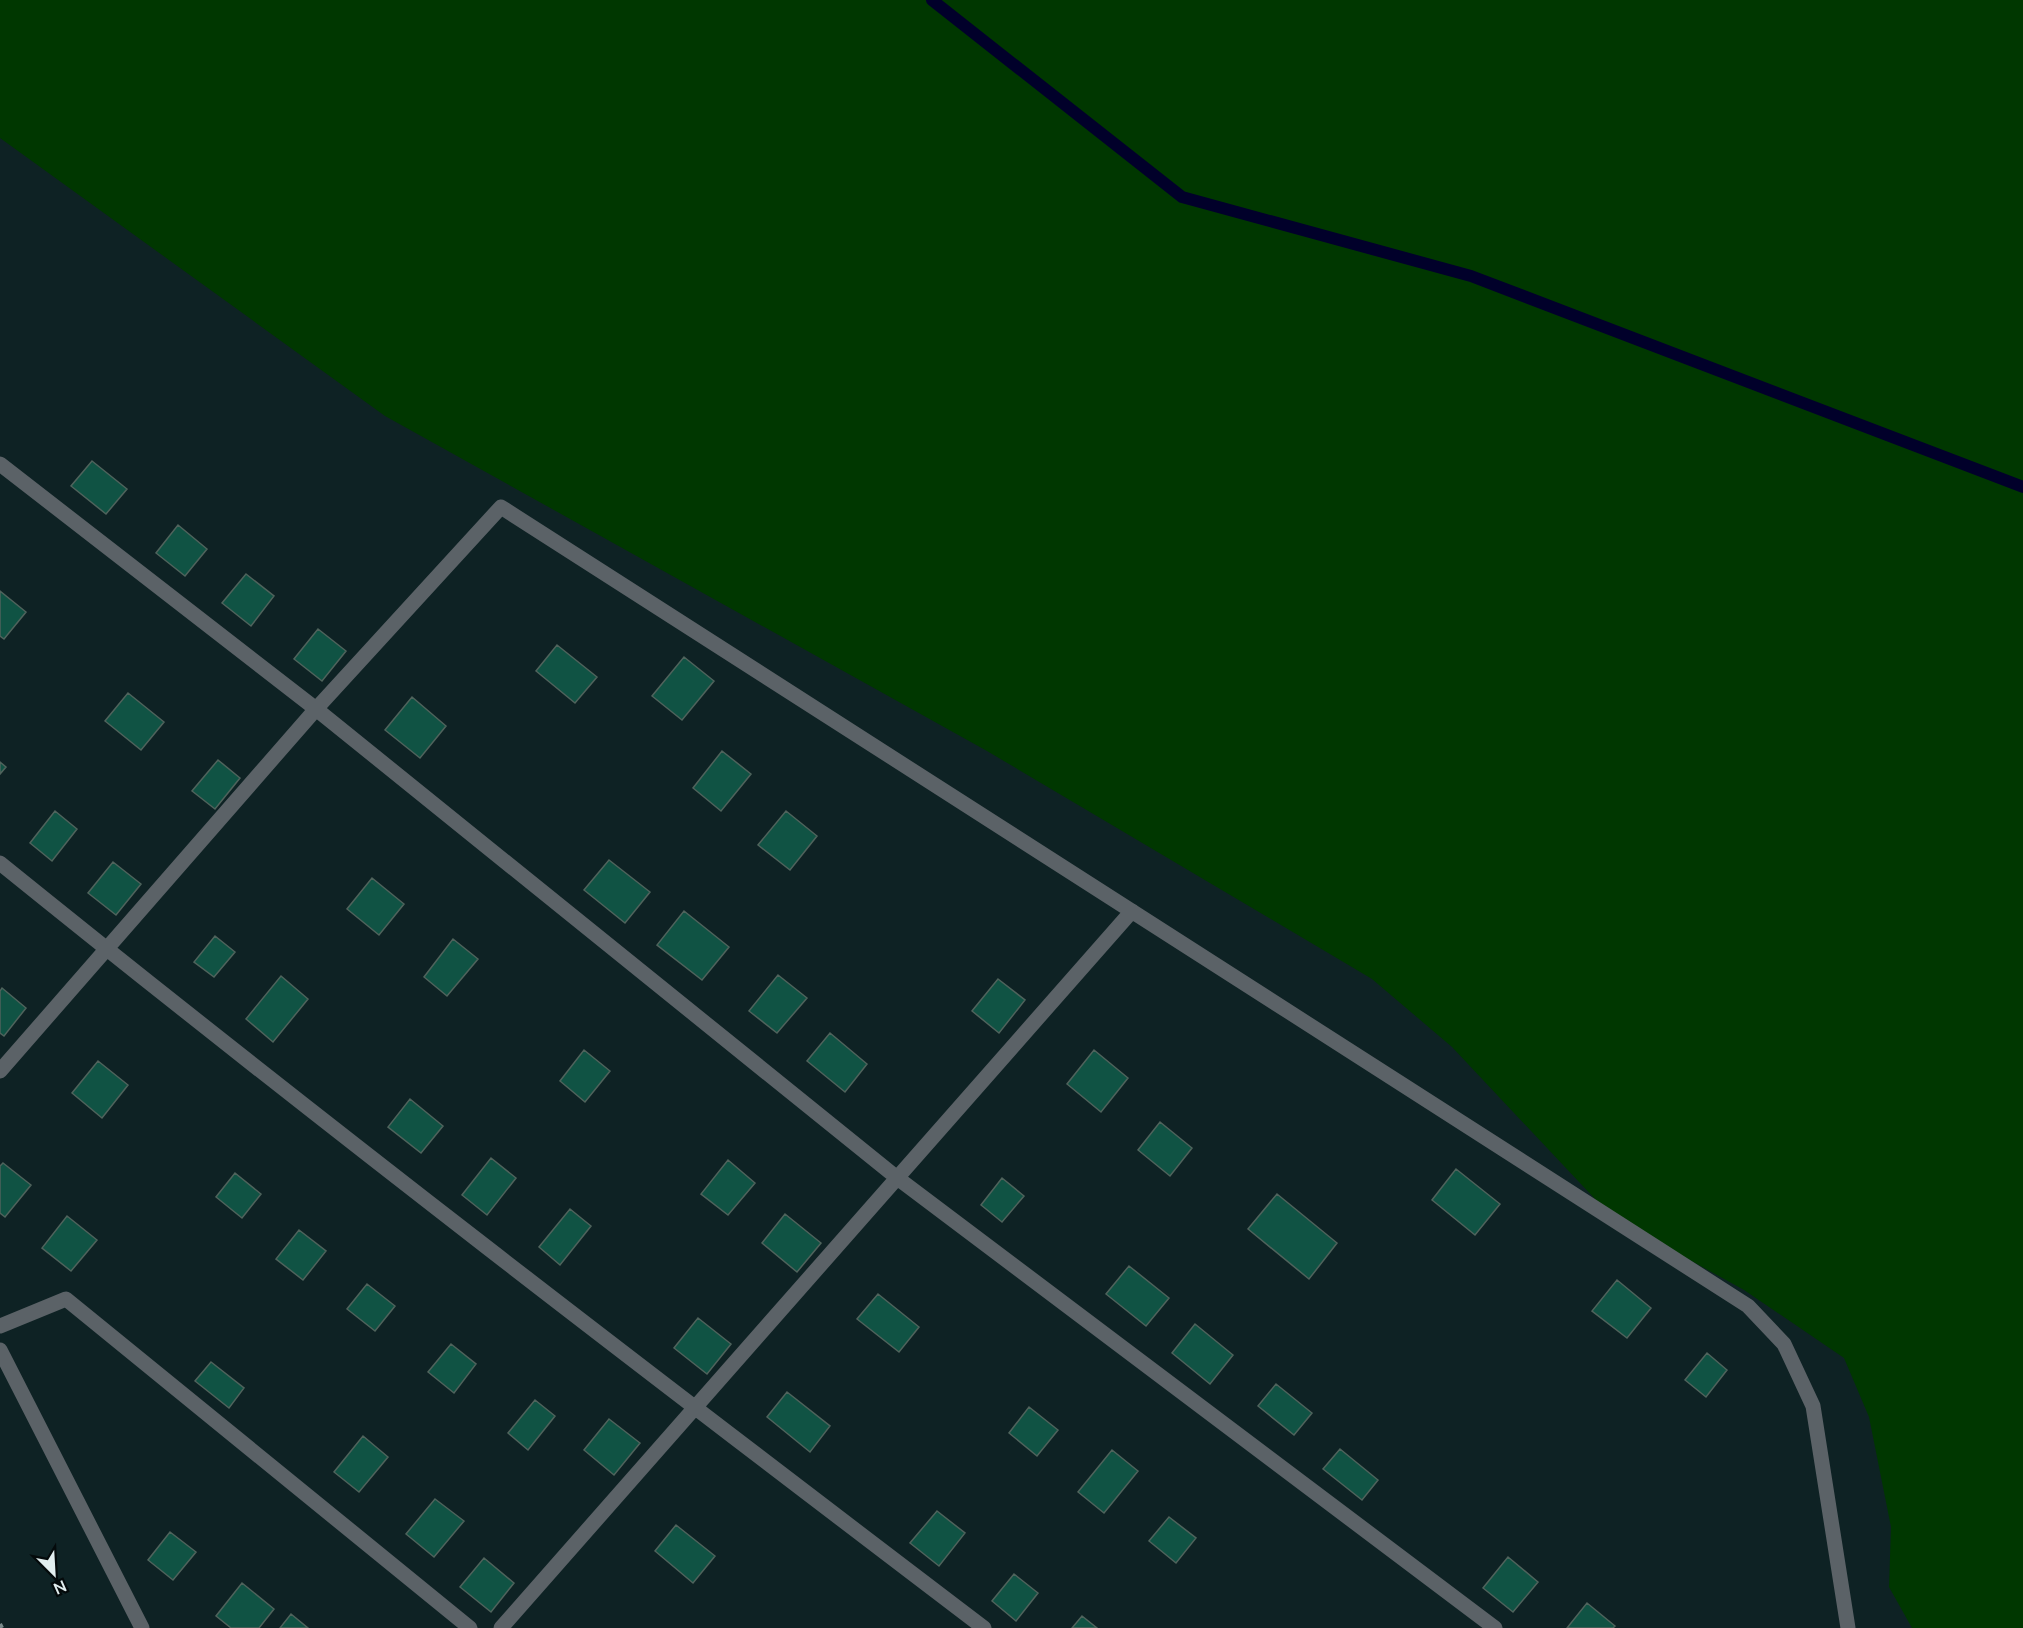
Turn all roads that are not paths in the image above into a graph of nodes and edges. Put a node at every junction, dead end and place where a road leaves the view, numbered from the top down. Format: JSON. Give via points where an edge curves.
{"nodes":[{"id":1,"x":0,"y":464,"type":"edge"},
{"id":2,"x":316,"y":709,"type":"junction"},
{"id":3,"x":0,"y":863,"type":"edge"},
{"id":4,"x":1132,"y":911,"type":"junction"},
{"id":5,"x":106,"y":949,"type":"junction"},
{"id":6,"x":0,"y":1071,"type":"edge"},
{"id":7,"x":897,"y":1177,"type":"junction"},
{"id":8,"x":0,"y":1326,"type":"edge"},
{"id":9,"x":0,"y":1350,"type":"edge"},
{"id":10,"x":694,"y":1407,"type":"junction"},
{"id":11,"x":142,"y":1628,"type":"edge"},
{"id":12,"x":470,"y":1628,"type":"edge"},
{"id":13,"x":501,"y":1628,"type":"edge"},
{"id":14,"x":984,"y":1628,"type":"edge"},
{"id":15,"x":1495,"y":1628,"type":"edge"},
{"id":16,"x":1848,"y":1628,"type":"edge"}],
"edges":[{"from":1,"to":2,"type":"lane"},
{"from":2,"to":4,"type":"lane","via":[[501,507]]},
{"from":2,"to":5,"type":"lane"},
{"from":2,"to":7,"type":"lane"},
{"from":3,"to":5,"type":"lane"},
{"from":4,"to":7,"type":"lane"},
{"from":4,"to":16,"type":"lane","via":[[1748,1306],[1784,1344],[1813,1406]]},
{"from":5,"to":6,"type":"lane"},
{"from":5,"to":10,"type":"lane"},
{"from":7,"to":10,"type":"lane"},
{"from":7,"to":15,"type":"lane"},
{"from":8,"to":12,"type":"lane","via":[[66,1299]]},
{"from":9,"to":11,"type":"lane"},
{"from":10,"to":13,"type":"lane"},
{"from":10,"to":14,"type":"lane"}]}
